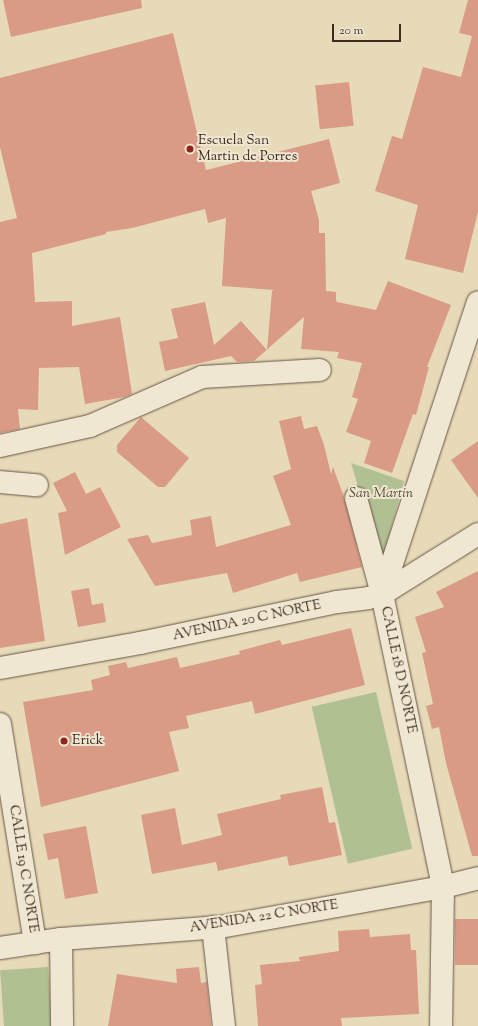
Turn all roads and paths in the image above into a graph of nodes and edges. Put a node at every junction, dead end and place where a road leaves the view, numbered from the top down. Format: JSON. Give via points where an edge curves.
{"nodes":[{"id":1,"x":478,"y":302,"type":"edge"},
{"id":2,"x":320,"y":370,"type":"dead end"},
{"id":3,"x":0,"y":446,"type":"edge"},
{"id":4,"x":0,"y":482,"type":"edge"},
{"id":5,"x":37,"y":485,"type":"dead end"},
{"id":6,"x":356,"y":498,"type":"dead end"},
{"id":7,"x":478,"y":534,"type":"edge"},
{"id":8,"x":382,"y":594,"type":"junction"},
{"id":9,"x":0,"y":668,"type":"edge"},
{"id":10,"x":0,"y":724,"type":"edge"},
{"id":11,"x":478,"y":878,"type":"edge"},
{"id":12,"x":443,"y":887,"type":"junction"},
{"id":13,"x":213,"y":927,"type":"junction"},
{"id":14,"x":61,"y":939,"type":"junction"},
{"id":15,"x":35,"y":943,"type":"junction"},
{"id":16,"x":0,"y":948,"type":"edge"},
{"id":17,"x":62,"y":1026,"type":"edge"},
{"id":18,"x":224,"y":1026,"type":"edge"},
{"id":19,"x":441,"y":1026,"type":"edge"}],
"edges":[{"from":1,"to":8,"type":"street","name":"CALLE 18 D NORTE"},
{"from":2,"to":3,"type":"street","via":[[202,377],[90,426]]},
{"from":4,"to":5,"type":"street"},
{"from":6,"to":8,"type":"street"},
{"from":7,"to":8,"type":"street","name":"AVENIDA 20 C NORTE"},
{"from":8,"to":9,"type":"street","name":"AVENIDA 20 C NORTE","via":[[140,643]]},
{"from":8,"to":12,"type":"street","name":"CALLE 18 D NORTE"},
{"from":10,"to":15,"type":"street","name":"CALLE 19 C NORTE"},
{"from":11,"to":12,"type":"street","name":"AVENIDA 22 C NORTE"},
{"from":12,"to":13,"type":"street","name":"AVENIDA 22 C NORTE"},
{"from":12,"to":19,"type":"street","name":"CALLE 18 D NORTE"},
{"from":13,"to":14,"type":"street","name":"AVENIDA 22 C NORTE"},
{"from":13,"to":18,"type":"street"},
{"from":14,"to":15,"type":"street","name":"AVENIDA 22 C NORTE"},
{"from":14,"to":17,"type":"street"},
{"from":15,"to":16,"type":"street","name":"AVENIDA 22 C NORTE"}]}
